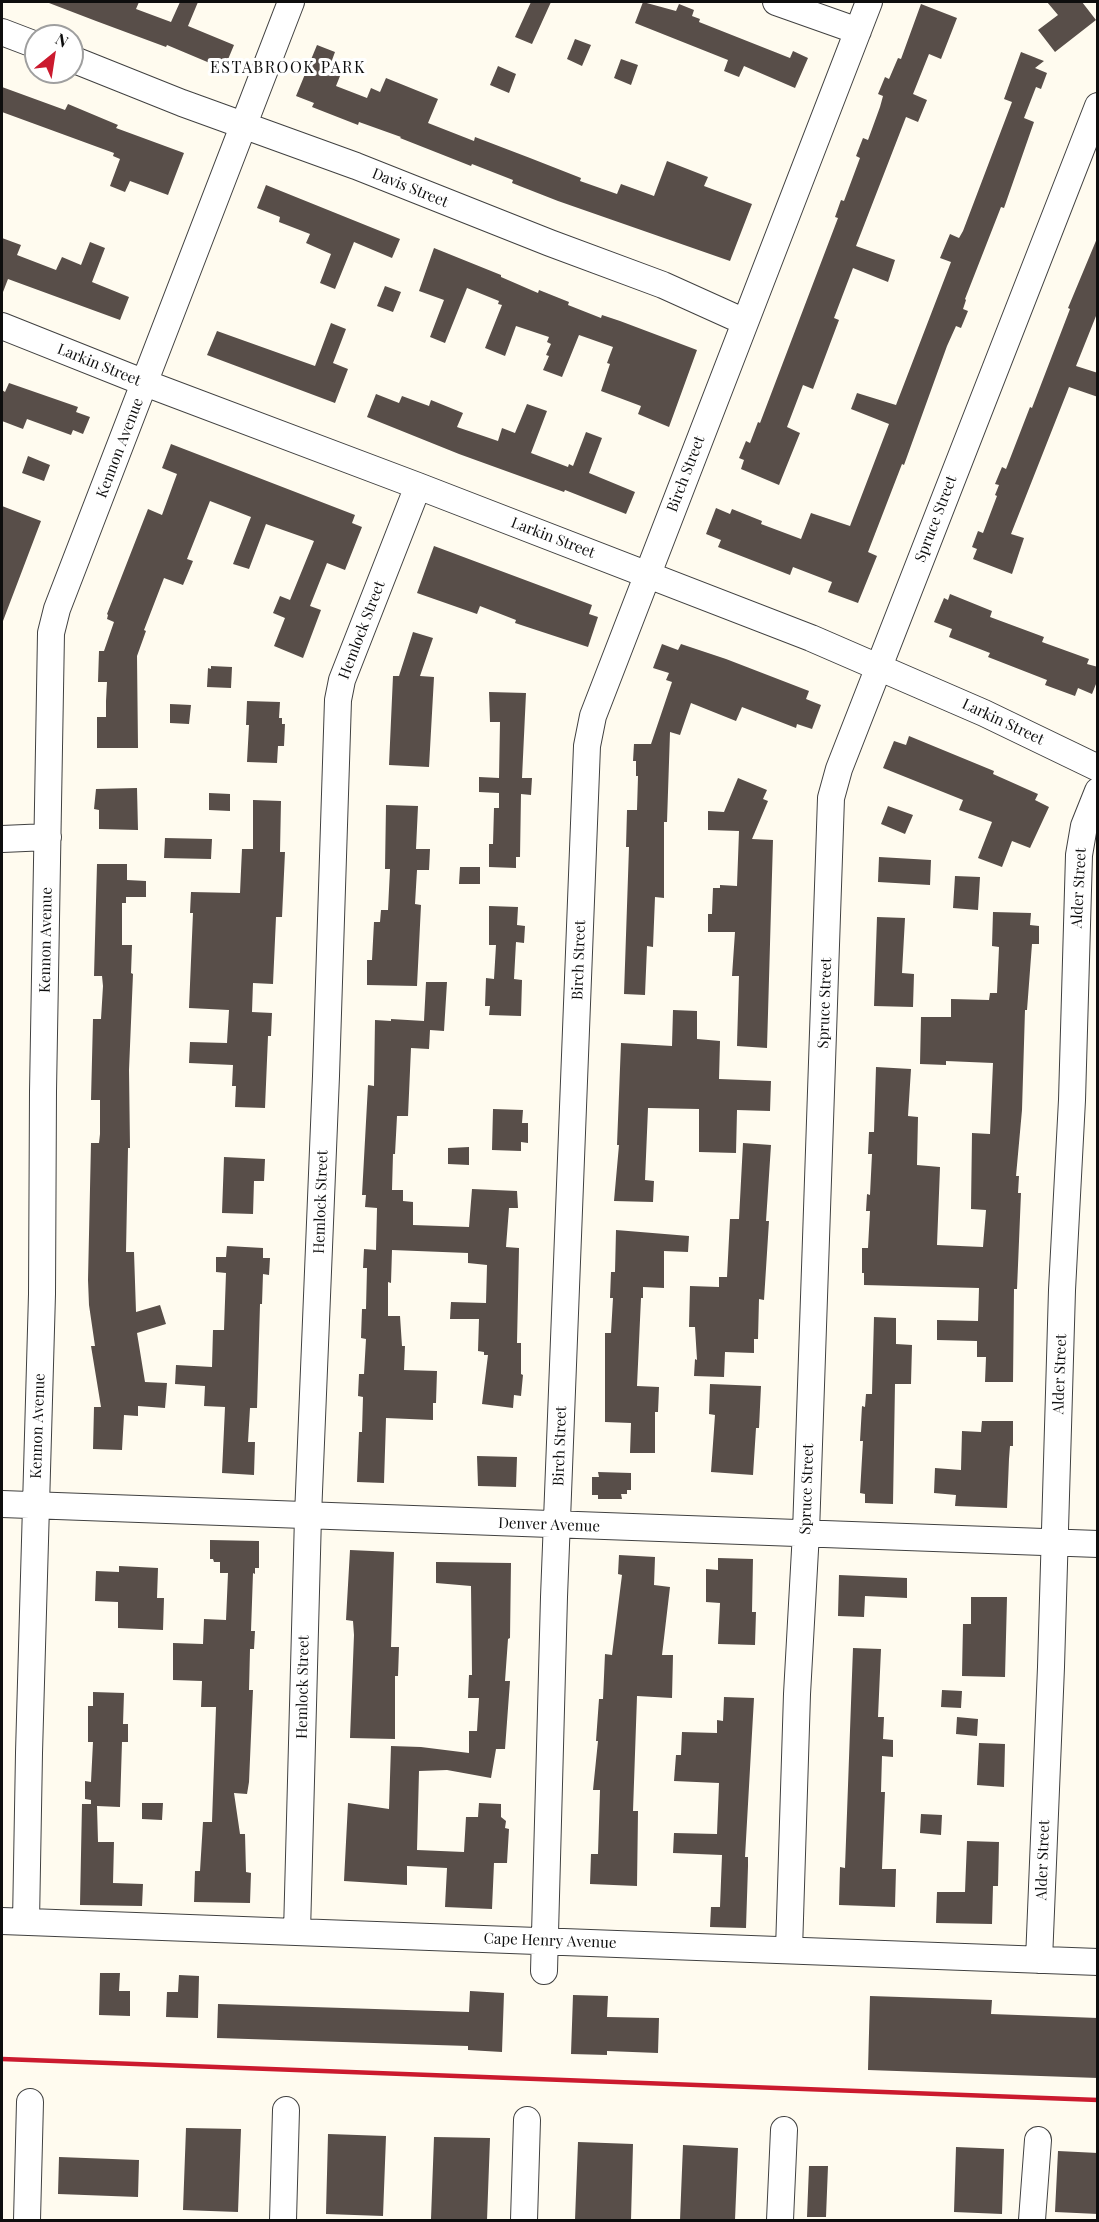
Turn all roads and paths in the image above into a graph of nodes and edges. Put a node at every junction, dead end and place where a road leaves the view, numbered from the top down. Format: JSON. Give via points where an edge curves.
{"nodes":[{"id":1,"x":291,"y":2,"type":"edge"},
{"id":2,"x":776,"y":2,"type":"edge"},
{"id":3,"x":869,"y":2,"type":"edge"},
{"id":4,"x":2,"y":32,"type":"edge"},
{"id":5,"x":858,"y":32,"type":"junction"},
{"id":6,"x":24,"y":40,"type":"edge"},
{"id":7,"x":84,"y":64,"type":"edge"},
{"id":8,"x":1098,"y":106,"type":"edge"},
{"id":9,"x":244,"y":125,"type":"junction"},
{"id":10,"x":745,"y":322,"type":"junction"},
{"id":11,"x":2,"y":326,"type":"edge"},
{"id":12,"x":145,"y":383,"type":"junction"},
{"id":13,"x":417,"y":486,"type":"junction"},
{"id":14,"x":648,"y":574,"type":"junction"},
{"id":15,"x":878,"y":667,"type":"junction"},
{"id":16,"x":1098,"y":768,"type":"edge"},
{"id":17,"x":1098,"y":791,"type":"edge"},
{"id":18,"x":48,"y":837,"type":"junction"},
{"id":19,"x":2,"y":839,"type":"edge"},
{"id":20,"x":2,"y":1504,"type":"edge"},
{"id":21,"x":36,"y":1505,"type":"junction"},
{"id":22,"x":308,"y":1516,"type":"junction"},
{"id":23,"x":557,"y":1525,"type":"junction"},
{"id":24,"x":806,"y":1532,"type":"junction"},
{"id":25,"x":1054,"y":1543,"type":"junction"},
{"id":26,"x":1098,"y":1544,"type":"edge"},
{"id":27,"x":14,"y":1921,"type":"edge"},
{"id":28,"x":297,"y":1932,"type":"junction"},
{"id":29,"x":545,"y":1941,"type":"junction"},
{"id":30,"x":789,"y":1950,"type":"junction"},
{"id":31,"x":1039,"y":1960,"type":"junction"},
{"id":32,"x":1098,"y":1962,"type":"edge"},
{"id":33,"x":544,"y":1971,"type":"dead end"},
{"id":34,"x":30,"y":2102,"type":"dead end"},
{"id":35,"x":286,"y":2110,"type":"dead end"},
{"id":36,"x":527,"y":2120,"type":"dead end"},
{"id":37,"x":784,"y":2130,"type":"dead end"},
{"id":38,"x":1038,"y":2140,"type":"dead end"},
{"id":39,"x":27,"y":2220,"type":"edge"},
{"id":40,"x":283,"y":2220,"type":"edge"},
{"id":41,"x":524,"y":2220,"type":"edge"},
{"id":42,"x":780,"y":2220,"type":"edge"},
{"id":43,"x":1032,"y":2220,"type":"edge"}],
"edges":[{"from":1,"to":9,"type":"street","name":"Kennon Avenue"},
{"from":2,"to":5,"type":"street"},
{"from":3,"to":5,"type":"street","name":"Birch Street"},
{"from":4,"to":6,"type":"street"},
{"from":5,"to":10,"type":"street","name":"Birch Street"},
{"from":7,"to":9,"type":"street","name":"Davis Street"},
{"from":8,"to":15,"type":"street","name":"Spruce Street"},
{"from":9,"to":10,"type":"street","name":"Davis Street","via":[[663,285]]},
{"from":9,"to":12,"type":"street","name":"Kennon Avenue"},
{"from":10,"to":14,"type":"street","name":"Birch Street"},
{"from":11,"to":12,"type":"street","name":"Larkin Street"},
{"from":12,"to":13,"type":"street","name":"Larkin Street"},
{"from":12,"to":18,"type":"street","name":"Kennon Avenue","via":[[51,633]]},
{"from":13,"to":14,"type":"street","name":"Larkin Street"},
{"from":13,"to":22,"type":"street","name":"Hemlock Street","via":[[342,680],[338,700]]},
{"from":14,"to":15,"type":"street","name":"Larkin Street"},
{"from":14,"to":23,"type":"street","name":"Birch Street","via":[[593,716],[586,746]]},
{"from":15,"to":16,"type":"street","name":"Larkin Street"},
{"from":15,"to":24,"type":"street","name":"Spruce Street","via":[[831,798]]},
{"from":17,"to":25,"type":"street","name":"Alder Street","via":[[1084,826],[1079,855]]},
{"from":18,"to":19,"type":"street"},
{"from":18,"to":21,"type":"street","name":"Kennon Avenue"},
{"from":20,"to":21,"type":"street","name":"Denver Avenue"},
{"from":21,"to":22,"type":"street","name":"Denver Avenue"},
{"from":21,"to":27,"type":"street","name":"Kennon Avenue","via":[[29,1753]]},
{"from":22,"to":23,"type":"street","name":"Denver Avenue"},
{"from":22,"to":28,"type":"street","name":"Hemlock Street"},
{"from":23,"to":24,"type":"street","name":"Denver Avenue"},
{"from":23,"to":29,"type":"street","name":"Birch Street"},
{"from":24,"to":25,"type":"street","name":"Denver Avenue"},
{"from":24,"to":30,"type":"street","name":"Spruce Street"},
{"from":25,"to":26,"type":"street","name":"Denver Avenue"},
{"from":25,"to":31,"type":"street","name":"Alder Street"},
{"from":27,"to":28,"type":"street","name":"Cape Henry Avenue"},
{"from":28,"to":29,"type":"street","name":"Cape Henry Avenue"},
{"from":29,"to":30,"type":"street","name":"Cape Henry Avenue"},
{"from":29,"to":33,"type":"street","name":"Birch Street"},
{"from":30,"to":31,"type":"street","name":"Cape Henry Avenue"},
{"from":31,"to":32,"type":"street","name":"Cape Henry Avenue"},
{"from":34,"to":39,"type":"street"},
{"from":35,"to":40,"type":"street"},
{"from":36,"to":41,"type":"street"},
{"from":37,"to":42,"type":"street"},
{"from":38,"to":43,"type":"street"}]}
